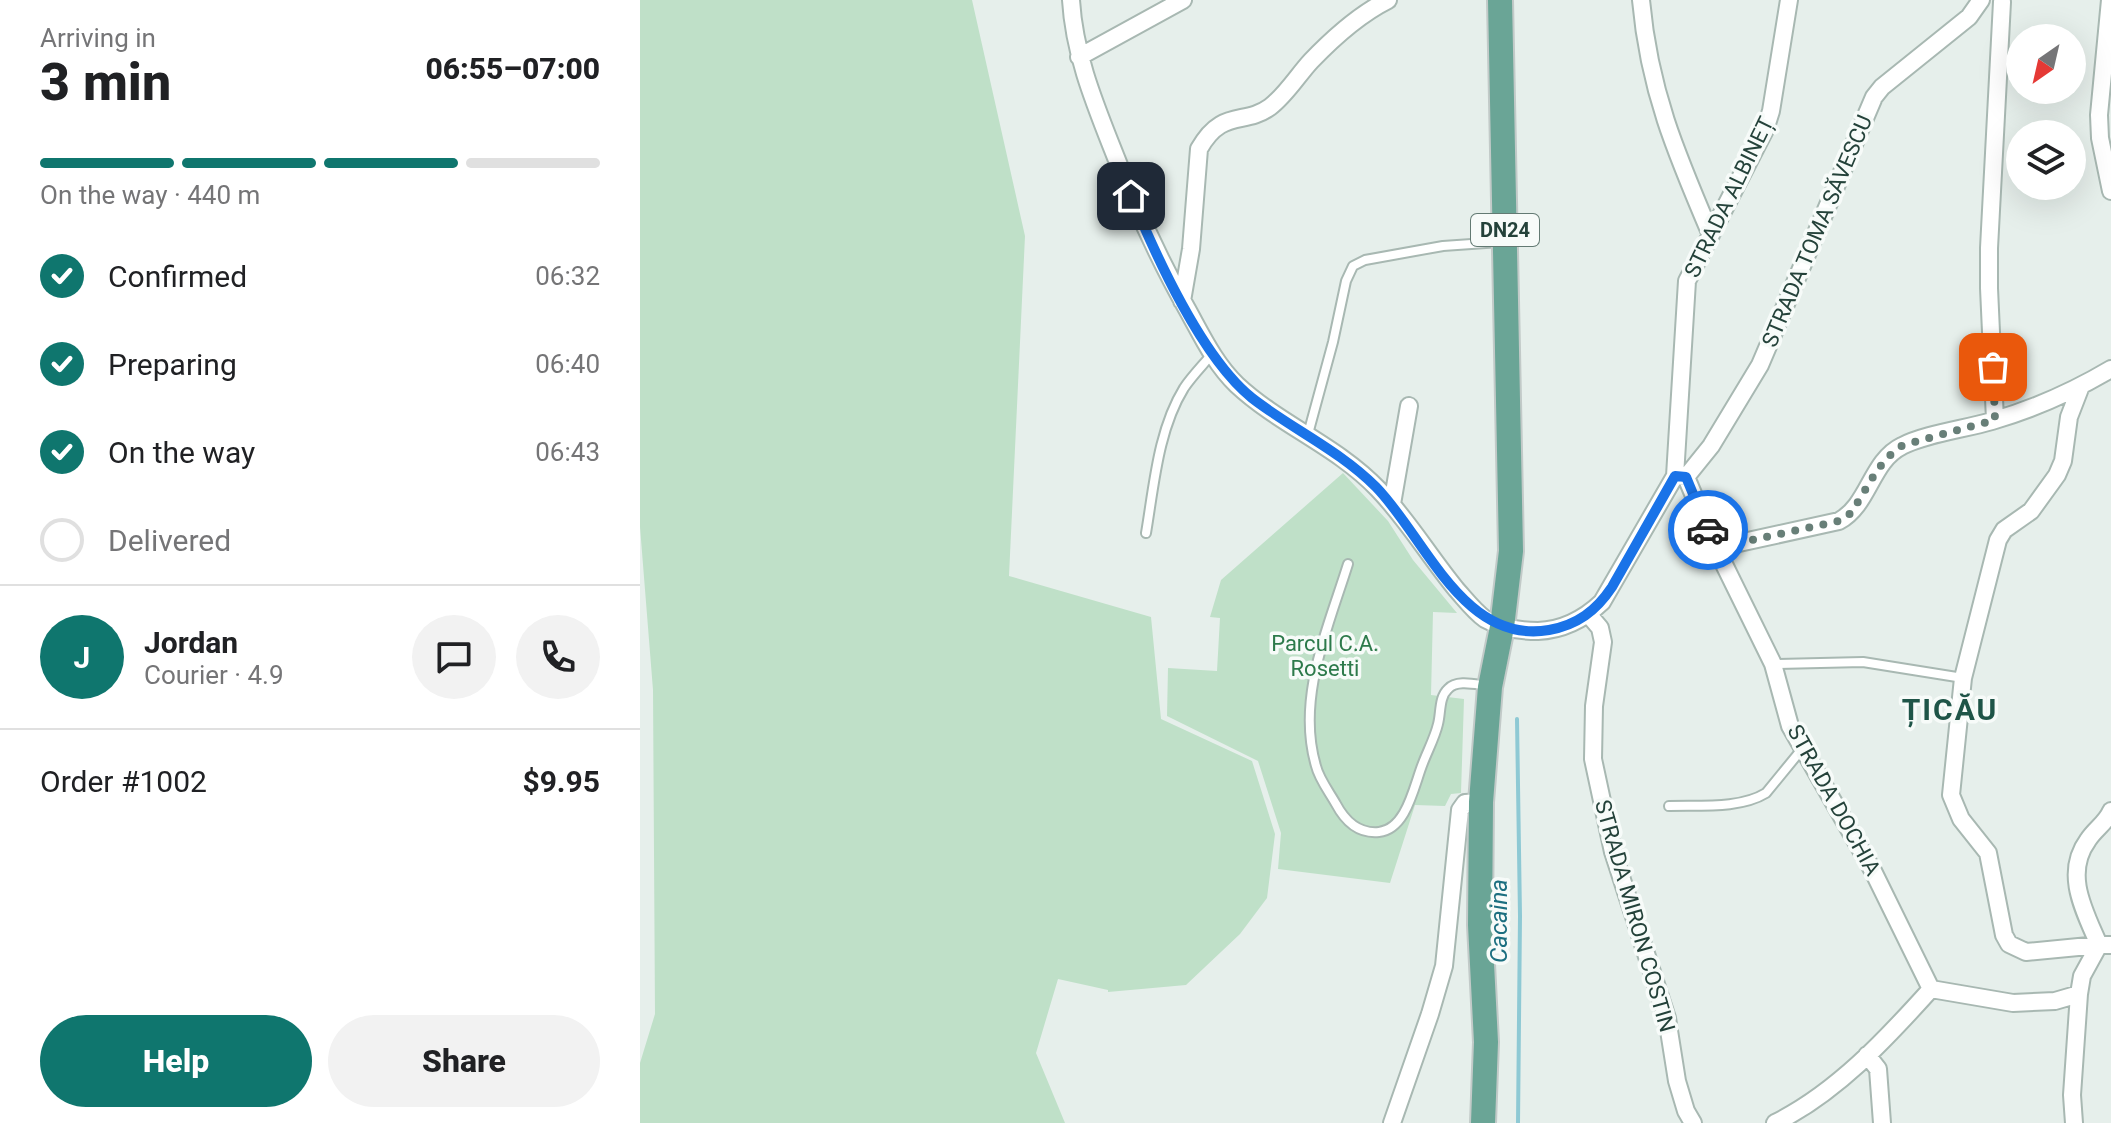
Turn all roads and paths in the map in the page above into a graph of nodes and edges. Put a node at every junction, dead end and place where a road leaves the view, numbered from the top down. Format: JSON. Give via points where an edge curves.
{"nodes":[{"id":1,"x":1071,"y":0,"type":"edge"},
{"id":2,"x":1183,"y":0,"type":"edge"},
{"id":3,"x":1388,"y":0,"type":"edge"},
{"id":4,"x":1500,"y":0,"type":"edge"},
{"id":5,"x":1641,"y":0,"type":"edge"},
{"id":6,"x":1789,"y":0,"type":"edge"},
{"id":7,"x":2110,"y":0,"type":"edge"},
{"id":8,"x":2005,"y":1,"type":"edge"},
{"id":9,"x":1978,"y":5,"type":"edge"},
{"id":10,"x":1079,"y":57,"type":"junction"},
{"id":11,"x":2111,"y":191,"type":"edge"},
{"id":12,"x":1711,"y":235,"type":"junction"},
{"id":13,"x":1505,"y":242,"type":"junction"},
{"id":14,"x":1182,"y":301,"type":"junction"},
{"id":15,"x":1212,"y":354,"type":"junction"},
{"id":16,"x":2111,"y":369,"type":"edge"},
{"id":17,"x":2081,"y":386,"type":"junction"},
{"id":18,"x":1409,"y":406,"type":"dead end"},
{"id":19,"x":1995,"y":420,"type":"junction"},
{"id":20,"x":1308,"y":434,"type":"junction"},
{"id":21,"x":1680,"y":476,"type":"junction"},
{"id":22,"x":1392,"y":504,"type":"junction"},
{"id":23,"x":1146,"y":533,"type":"dead end"},
{"id":24,"x":1716,"y":548,"type":"junction"},
{"id":25,"x":1348,"y":564,"type":"dead end"},
{"id":26,"x":1589,"y":615,"type":"junction"},
{"id":27,"x":1502,"y":627,"type":"junction"},
{"id":28,"x":1773,"y":664,"type":"junction"},
{"id":29,"x":1963,"y":678,"type":"junction"},
{"id":30,"x":1490,"y":687,"type":"junction"},
{"id":31,"x":1802,"y":749,"type":"junction"},
{"id":32,"x":1481,"y":802,"type":"junction"},
{"id":33,"x":1669,"y":806,"type":"dead end"},
{"id":34,"x":2111,"y":811,"type":"edge"},
{"id":35,"x":2105,"y":945,"type":"edge"},
{"id":36,"x":1931,"y":989,"type":"junction"},
{"id":37,"x":2079,"y":994,"type":"junction"},
{"id":38,"x":1867,"y":1055,"type":"junction"},
{"id":39,"x":1783,"y":1121,"type":"edge"},
{"id":40,"x":1392,"y":1123,"type":"edge"},
{"id":41,"x":1483,"y":1123,"type":"edge"},
{"id":42,"x":1693,"y":1123,"type":"edge"},
{"id":43,"x":1882,"y":1123,"type":"edge"},
{"id":44,"x":2074,"y":1123,"type":"edge"}],
"edges":[{"from":1,"to":10,"type":"street"},
{"from":2,"to":10,"type":"street"},
{"from":3,"to":14,"type":"street","via":[[1322,51],[1268,109],[1227,120],[1204,141]]},
{"from":4,"to":13,"type":"main road","number":"DN24"},
{"from":5,"to":12,"type":"street","via":[[1654,86]]},
{"from":6,"to":12,"type":"street","name":"STRADA ALBINEȚ","via":[[1769,120]]},
{"from":7,"to":11,"type":"street","via":[[2099,115]]},
{"from":8,"to":9,"type":"street"},
{"from":8,"to":19,"type":"street","via":[[1989,261]]},
{"from":9,"to":21,"type":"street","name":"STRADA TOMA SĂVESCU","via":[[1874,97],[1760,365],[1711,446]]},
{"from":10,"to":14,"type":"street","via":[[1141,219]]},
{"from":12,"to":21,"type":"street","name":"STRADA ALBINEȚ","via":[[1687,281]]},
{"from":13,"to":20,"type":"lane","via":[[1443,246],[1353,266]]},
{"from":13,"to":27,"type":"main road","number":"DN24","via":[[1512,503]]},
{"from":14,"to":15,"type":"street"},
{"from":15,"to":20,"type":"street","via":[[1235,383]]},
{"from":15,"to":23,"type":"lane","via":[[1184,389],[1171,416]]},
{"from":16,"to":17,"type":"street"},
{"from":17,"to":19,"type":"street"},
{"from":17,"to":29,"type":"street","via":[[2057,475],[2031,511],[1998,540]]},
{"from":18,"to":22,"type":"street"},
{"from":19,"to":24,"type":"street","via":[[1894,450],[1853,510],[1839,521]]},
{"from":20,"to":22,"type":"street","via":[[1352,465]]},
{"from":21,"to":24,"type":"street","name":"STRADA DOCHIA"},
{"from":21,"to":26,"type":"street","name":"STRADA ALBINEȚ"},
{"from":22,"to":27,"type":"street","via":[[1465,600]]},
{"from":24,"to":28,"type":"street","name":"STRADA DOCHIA"},
{"from":25,"to":30,"type":"lane","via":[[1308,710],[1316,768],[1352,826],[1382,832],[1393,826],[1412,796],[1448,689],[1457,683]]},
{"from":26,"to":27,"type":"street","via":[[1544,631]]},
{"from":26,"to":42,"type":"street","name":"STRADA MIRON COSTIN","via":[[1603,642],[1593,759],[1613,852],[1667,1018],[1677,1081]]},
{"from":27,"to":30,"type":"main road","number":"DN24"},
{"from":28,"to":29,"type":"lane","via":[[1863,662]]},
{"from":28,"to":31,"type":"street","name":"STRADA DOCHIA"},
{"from":29,"to":35,"type":"street","via":[[1951,795],[1961,819],[1988,853],[2004,935],[2009,944],[2026,952]]},
{"from":30,"to":32,"type":"main road","number":"DN24"},
{"from":31,"to":33,"type":"lane","via":[[1758,798]]},
{"from":31,"to":36,"type":"street","name":"STRADA DOCHIA","via":[[1873,871]]},
{"from":32,"to":40,"type":"street","via":[[1465,803],[1460,810],[1444,966]]},
{"from":32,"to":41,"type":"main road","number":"DN24","via":[[1487,1071]]},
{"from":34,"to":35,"type":"street","via":[[2088,839],[2076,869],[2078,895]]},
{"from":35,"to":37,"type":"street","via":[[2082,976]]},
{"from":36,"to":37,"type":"street","via":[[2013,1003]]},
{"from":36,"to":38,"type":"street"},
{"from":37,"to":44,"type":"street"},
{"from":38,"to":39,"type":"street"},
{"from":38,"to":43,"type":"street","via":[[1878,1069]]}]}
